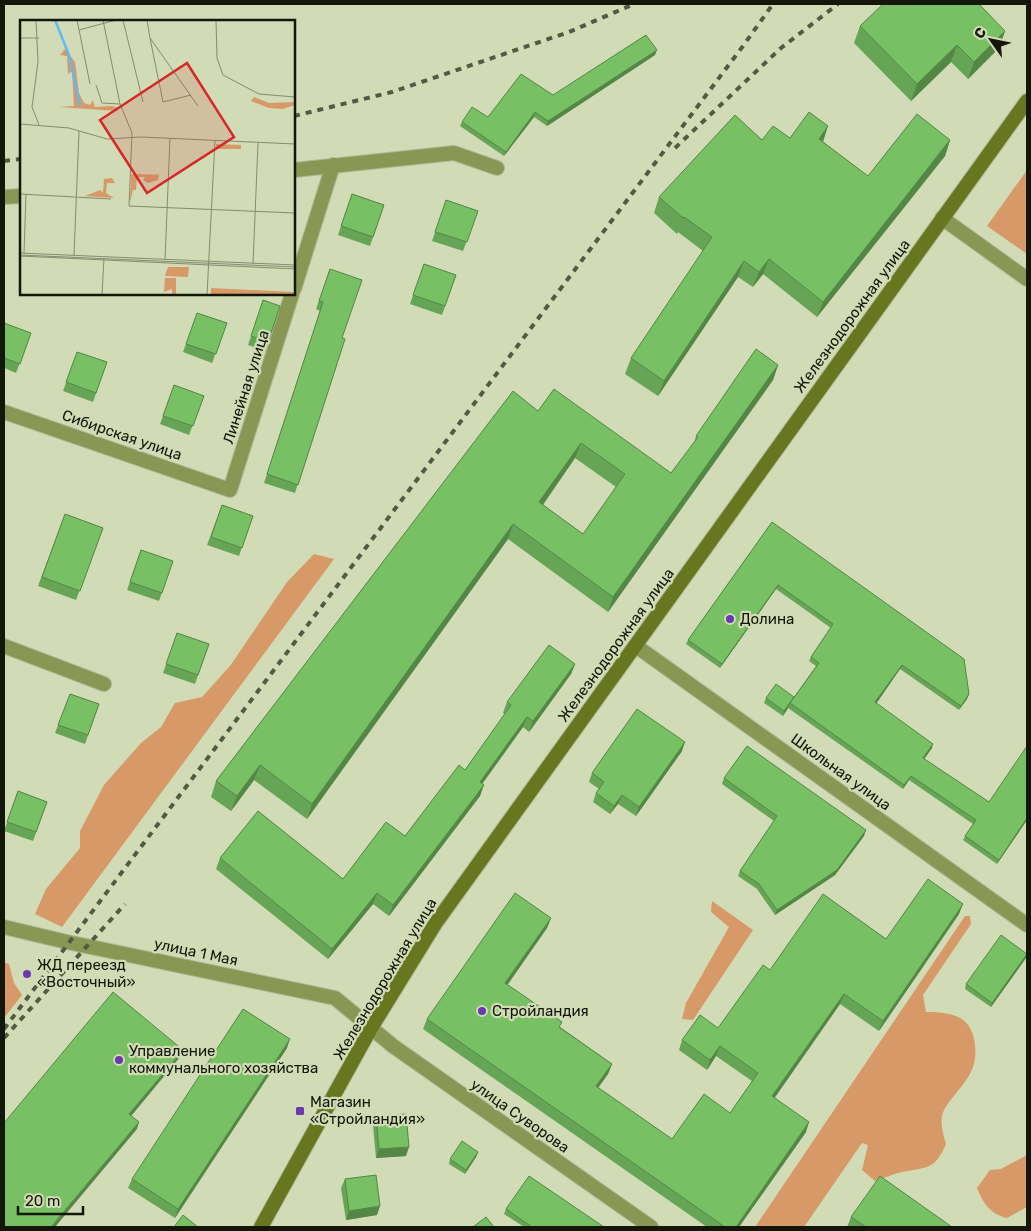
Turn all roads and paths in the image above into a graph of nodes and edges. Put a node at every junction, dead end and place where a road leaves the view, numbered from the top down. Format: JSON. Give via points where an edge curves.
{"nodes":[{"id":1,"x":1027,"y":101,"type":"edge"},
{"id":2,"x":333,"y":165,"type":"junction"},
{"id":3,"x":497,"y":168,"type":"dead end"},
{"id":4,"x":295,"y":170,"type":"edge"},
{"id":5,"x":20,"y":196,"type":"edge"},
{"id":6,"x":4,"y":197,"type":"edge"},
{"id":7,"x":942,"y":218,"type":"junction"},
{"id":8,"x":1027,"y":280,"type":"edge"},
{"id":9,"x":295,"y":287,"type":"edge"},
{"id":10,"x":292,"y":295,"type":"edge"},
{"id":11,"x":4,"y":412,"type":"edge"},
{"id":12,"x":230,"y":490,"type":"joint"},
{"id":13,"x":4,"y":646,"type":"edge"},
{"id":14,"x":636,"y":646,"type":"junction"},
{"id":15,"x":104,"y":684,"type":"dead end"},
{"id":16,"x":1027,"y":925,"type":"edge"},
{"id":17,"x":4,"y":927,"type":"edge"},
{"id":18,"x":372,"y":1028,"type":"junction"},
{"id":19,"x":261,"y":1227,"type":"edge"},
{"id":20,"x":651,"y":1227,"type":"edge"}],
"edges":[{"from":1,"to":7,"type":"main road","name":"Железнодорожная улица"},
{"from":2,"to":3,"type":"street","via":[[454,153]]},
{"from":2,"to":4,"type":"street"},
{"from":2,"to":9,"type":"street"},
{"from":5,"to":6,"type":"street"},
{"from":7,"to":8,"type":"street"},
{"from":7,"to":14,"type":"main road","name":"Железнодорожная улица"},
{"from":10,"to":12,"type":"street","name":"Линейная улица"},
{"from":11,"to":12,"type":"street","name":"Сибирская улица"},
{"from":13,"to":15,"type":"street"},
{"from":14,"to":16,"type":"street","name":"Школьная улица"},
{"from":14,"to":18,"type":"main road","name":"Железнодорожная улица","via":[[435,924]]},
{"from":17,"to":18,"type":"street","name":"улица 1 Мая","via":[[335,998]]},
{"from":18,"to":19,"type":"main road","name":"Железнодорожная улица"},
{"from":18,"to":20,"type":"street","name":"улица Суворова"}]}
